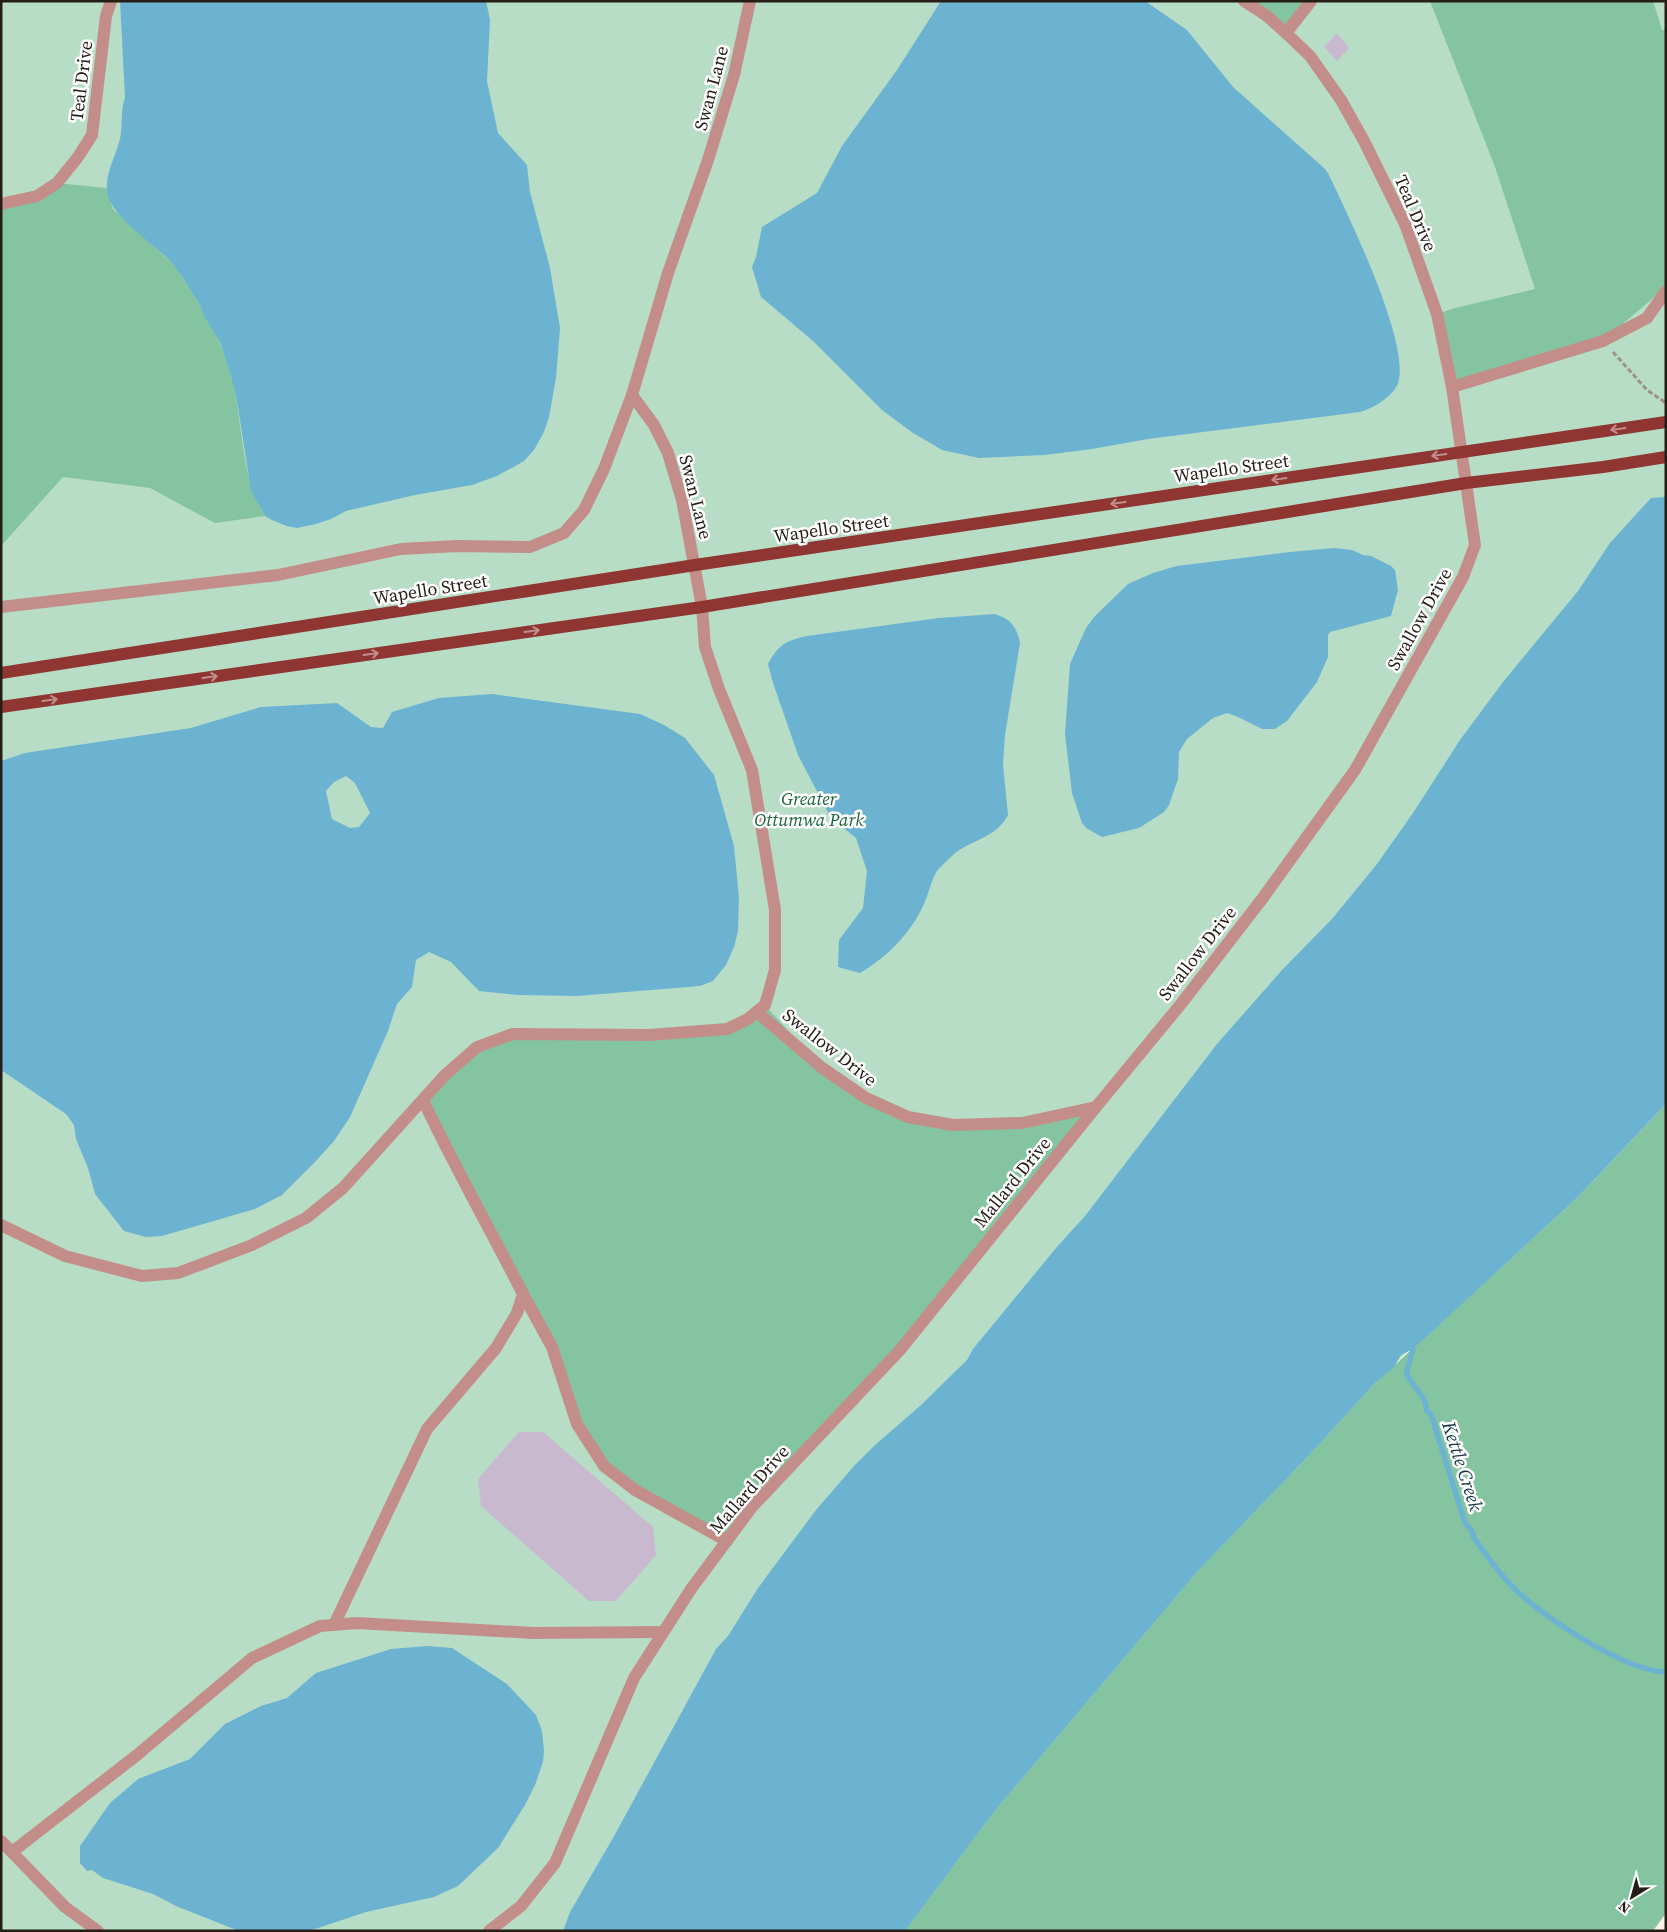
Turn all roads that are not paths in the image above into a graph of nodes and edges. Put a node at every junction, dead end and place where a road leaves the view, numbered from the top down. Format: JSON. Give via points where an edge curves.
{"nodes":[{"id":1,"x":111,"y":1,"type":"edge"},
{"id":2,"x":750,"y":1,"type":"edge"},
{"id":3,"x":1244,"y":1,"type":"edge"},
{"id":4,"x":1311,"y":1,"type":"edge"},
{"id":5,"x":1286,"y":33,"type":"junction"},
{"id":6,"x":1,"y":204,"type":"edge"},
{"id":7,"x":1666,"y":291,"type":"edge"},
{"id":8,"x":1452,"y":387,"type":"junction"},
{"id":9,"x":632,"y":395,"type":"junction"},
{"id":10,"x":1666,"y":422,"type":"edge"},
{"id":11,"x":1460,"y":452,"type":"junction"},
{"id":12,"x":1666,"y":457,"type":"edge"},
{"id":13,"x":1466,"y":483,"type":"junction"},
{"id":14,"x":694,"y":566,"type":"junction"},
{"id":15,"x":1,"y":607,"type":"edge"},
{"id":16,"x":702,"y":607,"type":"junction"},
{"id":17,"x":1,"y":673,"type":"edge"},
{"id":18,"x":1,"y":707,"type":"edge"},
{"id":19,"x":757,"y":1012,"type":"junction"},
{"id":20,"x":423,"y":1100,"type":"junction"},
{"id":21,"x":1096,"y":1107,"type":"junction"},
{"id":22,"x":1,"y":1225,"type":"edge"},
{"id":23,"x":523,"y":1294,"type":"junction"},
{"id":24,"x":727,"y":1541,"type":"junction"},
{"id":25,"x":334,"y":1625,"type":"junction"},
{"id":26,"x":662,"y":1632,"type":"junction"},
{"id":27,"x":1,"y":1842,"type":"edge"},
{"id":28,"x":12,"y":1852,"type":"junction"},
{"id":29,"x":98,"y":1931,"type":"edge"},
{"id":30,"x":489,"y":1931,"type":"edge"}],
"edges":[{"from":1,"to":6,"type":"lane","name":"Teal Drive","via":[[106,16],[92,136],[57,183],[37,196]]},
{"from":2,"to":9,"type":"lane","name":"Swan Lane","via":[[734,75],[668,273]]},
{"from":3,"to":5,"type":"lane","name":"Teal Drive"},
{"from":4,"to":5,"type":"lane"},
{"from":5,"to":8,"type":"lane","name":"Teal Drive","via":[[1310,56],[1341,100],[1405,224],[1437,314]]},
{"from":7,"to":8,"type":"lane","via":[[1647,318],[1603,341]]},
{"from":8,"to":11,"type":"lane","name":"Teal Drive"},
{"from":9,"to":14,"type":"lane","name":"Swan Lane","via":[[654,425],[668,454],[682,500]]},
{"from":9,"to":15,"type":"lane","via":[[604,469],[584,510],[564,533],[530,547],[401,549],[278,574]]},
{"from":10,"to":11,"type":"main road","name":"Wapello Street","one_way":true},
{"from":11,"to":13,"type":"lane","name":"Teal Drive"},
{"from":11,"to":14,"type":"main road","name":"Wapello Street","one_way":true},
{"from":12,"to":13,"type":"main road"},
{"from":13,"to":16,"type":"main road"},
{"from":13,"to":21,"type":"lane","name":"Swallow Drive","via":[[1475,545],[1463,577],[1355,770],[1181,1004]]},
{"from":14,"to":16,"type":"lane","name":"Swan Lane"},
{"from":14,"to":17,"type":"main road","name":"Wapello Street"},
{"from":18,"to":16,"type":"main road","one_way":true},
{"from":16,"to":19,"type":"lane","name":"Swan Lane","via":[[705,647],[752,770],[775,910],[775,970],[765,1005]]},
{"from":19,"to":20,"type":"lane","via":[[726,1029],[649,1035],[512,1034],[477,1047]]},
{"from":19,"to":21,"type":"lane","name":"Swallow Drive","via":[[821,1067],[866,1098],[908,1117],[953,1125],[1022,1123]]},
{"from":20,"to":22,"type":"lane","via":[[342,1188],[306,1218],[252,1245],[178,1273],[142,1276],[65,1256]]},
{"from":20,"to":23,"type":"lane"},
{"from":21,"to":24,"type":"lane","name":"Mallard Drive","via":[[900,1350],[752,1507]]},
{"from":23,"to":24,"type":"lane","via":[[552,1347],[577,1424],[604,1466],[635,1490]]},
{"from":23,"to":25,"type":"lane","via":[[517,1314],[496,1348],[427,1429]]},
{"from":24,"to":26,"type":"lane","name":"Mallard Drive"},
{"from":25,"to":26,"type":"lane","via":[[357,1623],[533,1633]]},
{"from":25,"to":28,"type":"lane","via":[[320,1626],[252,1658],[137,1755]]},
{"from":26,"to":30,"type":"lane","name":"Mallard Drive","via":[[634,1678],[555,1863],[521,1906]]},
{"from":27,"to":28,"type":"lane"},
{"from":28,"to":29,"type":"lane","via":[[65,1907]]}]}
